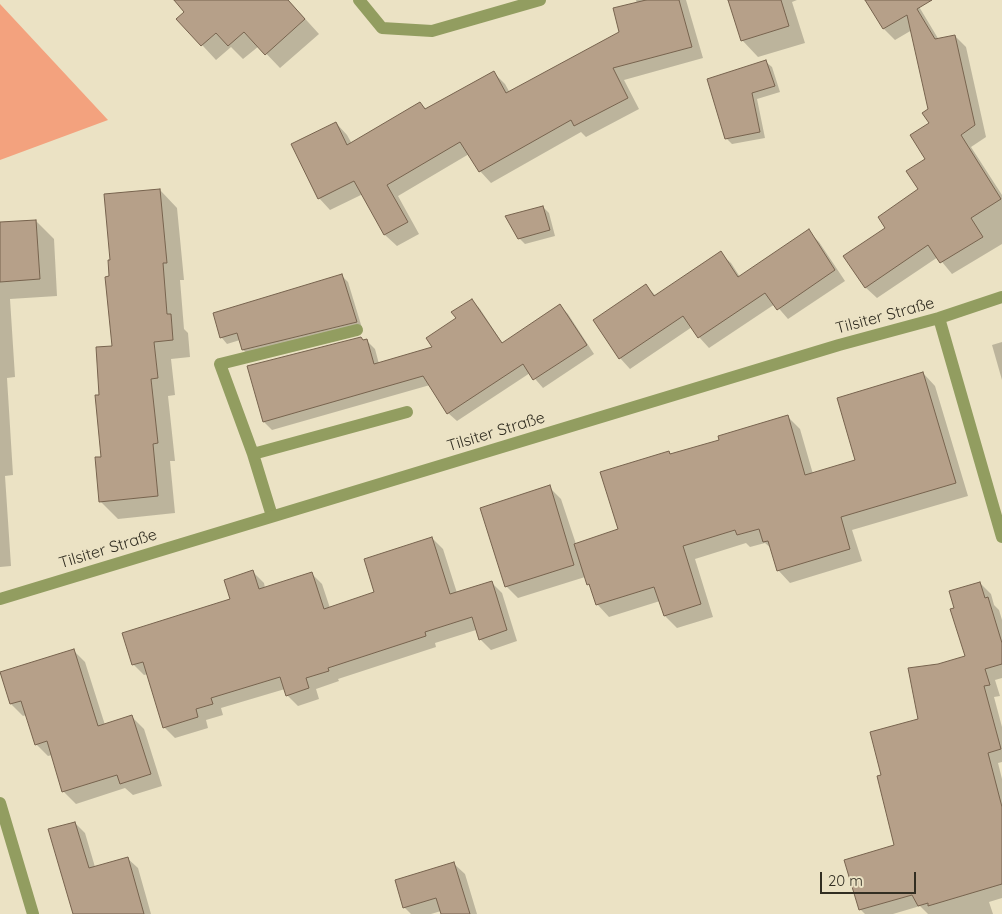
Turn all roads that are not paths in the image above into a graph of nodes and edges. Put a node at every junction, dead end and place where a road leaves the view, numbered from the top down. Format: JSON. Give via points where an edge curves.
{"nodes":[{"id":1,"x":359,"y":0,"type":"edge"},
{"id":2,"x":540,"y":0,"type":"edge"},
{"id":3,"x":1002,"y":296,"type":"edge"},
{"id":4,"x":939,"y":318,"type":"junction"},
{"id":5,"x":357,"y":330,"type":"dead end"},
{"id":6,"x":407,"y":412,"type":"dead end"},
{"id":7,"x":253,"y":454,"type":"junction"},
{"id":8,"x":272,"y":516,"type":"junction"},
{"id":9,"x":1002,"y":537,"type":"edge"},
{"id":10,"x":0,"y":599,"type":"edge"},
{"id":11,"x":0,"y":803,"type":"edge"},
{"id":12,"x":32,"y":914,"type":"edge"}],
"edges":[{"from":1,"to":2,"type":"street","via":[[382,28],[432,31]]},
{"from":3,"to":4,"type":"street","name":"Tilsiter Straße"},
{"from":4,"to":8,"type":"street","name":"Tilsiter Straße"},
{"from":4,"to":9,"type":"street"},
{"from":5,"to":7,"type":"street","via":[[220,364]]},
{"from":6,"to":7,"type":"street"},
{"from":7,"to":8,"type":"street"},
{"from":8,"to":10,"type":"street","name":"Tilsiter Straße"},
{"from":11,"to":12,"type":"street"}]}
